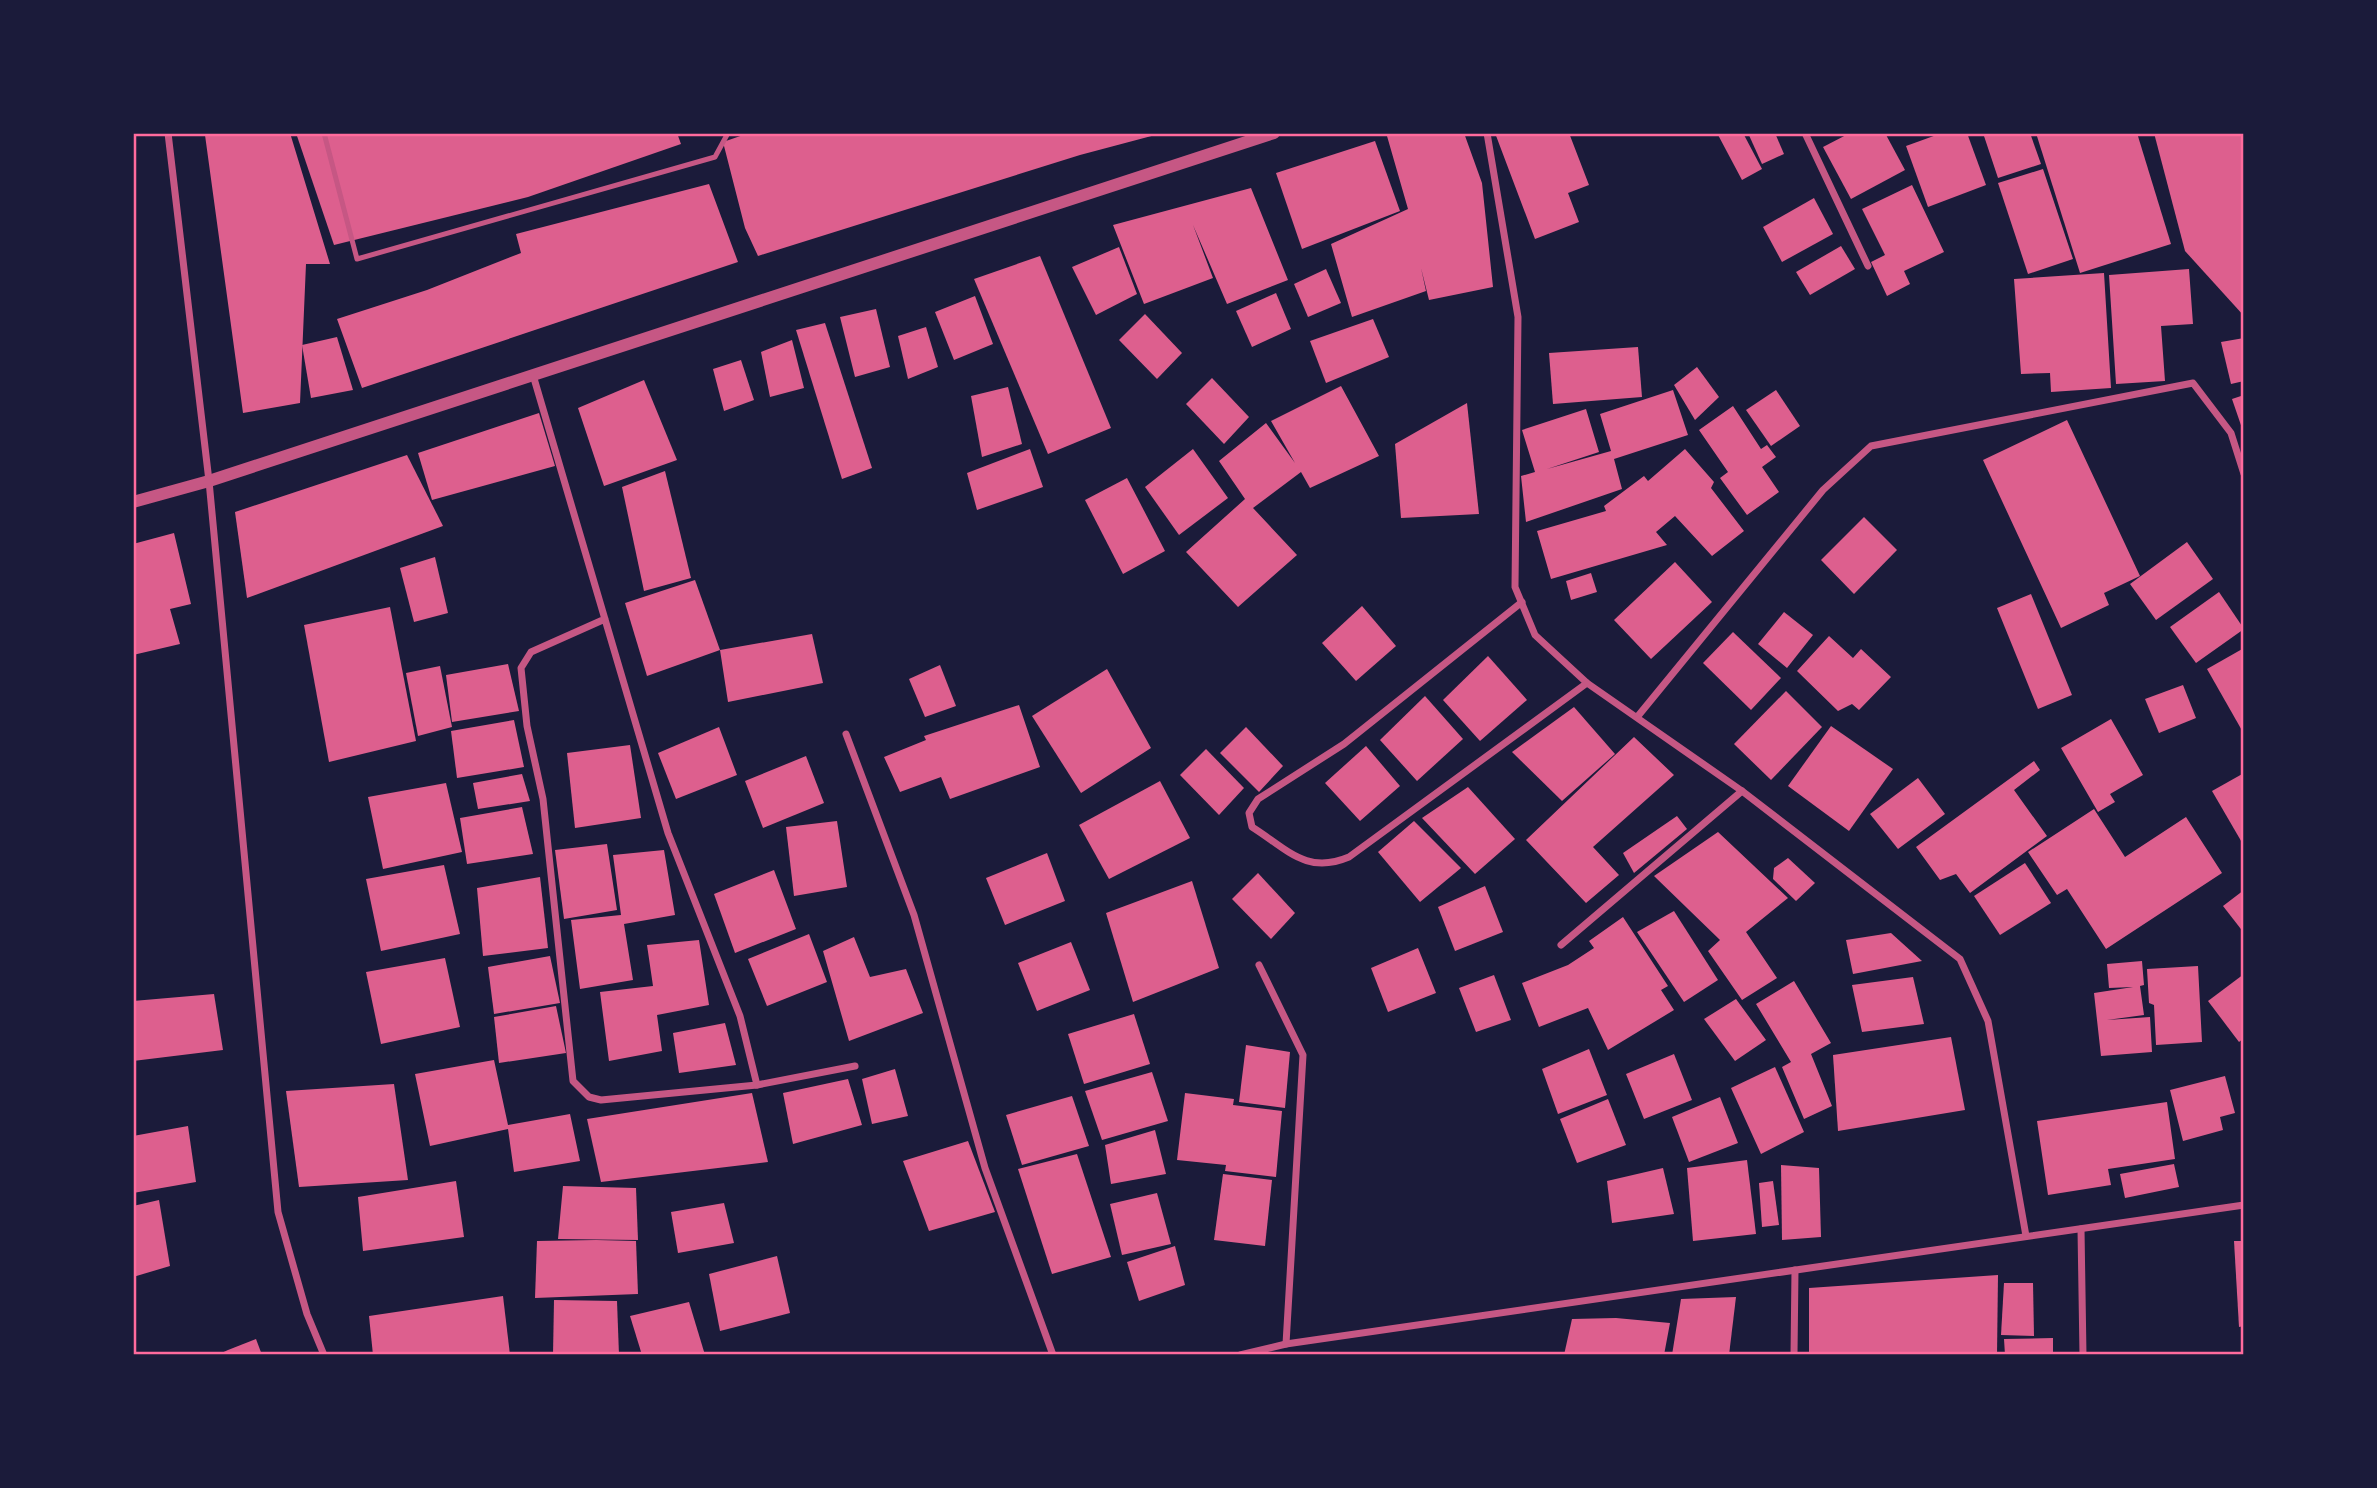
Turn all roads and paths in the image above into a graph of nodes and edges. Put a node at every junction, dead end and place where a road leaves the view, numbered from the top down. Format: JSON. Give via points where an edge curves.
{"nodes":[{"id":1,"x":168,"y":133,"type":"edge"},
{"id":2,"x":324,"y":133,"type":"edge"},
{"id":3,"x":728,"y":133,"type":"edge"},
{"id":4,"x":1274,"y":133,"type":"edge"},
{"id":5,"x":1487,"y":133,"type":"edge"},
{"id":6,"x":1805,"y":133,"type":"edge"},
{"id":7,"x":1868,"y":266,"type":"dead end"},
{"id":8,"x":533,"y":375,"type":"junction"},
{"id":9,"x":2244,"y":474,"type":"edge"},
{"id":10,"x":209,"y":481,"type":"junction"},
{"id":11,"x":133,"y":502,"type":"edge"},
{"id":12,"x":1522,"y":603,"type":"junction"},
{"id":13,"x":605,"y":619,"type":"junction"},
{"id":14,"x":1587,"y":683,"type":"junction"},
{"id":15,"x":1638,"y":716,"type":"junction"},
{"id":16,"x":846,"y":734,"type":"dead end"},
{"id":17,"x":1742,"y":791,"type":"junction"},
{"id":18,"x":1561,"y":945,"type":"dead end"},
{"id":19,"x":1259,"y":965,"type":"dead end"},
{"id":20,"x":855,"y":1066,"type":"dead end"},
{"id":21,"x":757,"y":1085,"type":"junction"},
{"id":22,"x":2244,"y":1205,"type":"edge"},
{"id":23,"x":2081,"y":1229,"type":"junction"},
{"id":24,"x":2026,"y":1236,"type":"junction"},
{"id":25,"x":1796,"y":1270,"type":"junction"},
{"id":26,"x":1286,"y":1344,"type":"junction"},
{"id":27,"x":324,"y":1355,"type":"edge"},
{"id":28,"x":1053,"y":1355,"type":"edge"},
{"id":29,"x":1240,"y":1355,"type":"edge"},
{"id":30,"x":1794,"y":1355,"type":"edge"},
{"id":31,"x":2083,"y":1355,"type":"edge"}],
"edges":[{"from":1,"to":10,"type":"street"},
{"from":2,"to":3,"type":"lane","via":[[357,259],[715,157]]},
{"from":4,"to":8,"type":"street"},
{"from":5,"to":12,"type":"street","via":[[1518,317],[1515,587]]},
{"from":6,"to":7,"type":"street"},
{"from":8,"to":10,"type":"street"},
{"from":8,"to":13,"type":"street"},
{"from":9,"to":15,"type":"street","via":[[2231,433],[2193,383],[1871,446],[1824,490]]},
{"from":10,"to":11,"type":"street"},
{"from":10,"to":27,"type":"street","via":[[278,1212],[307,1314]]},
{"from":12,"to":14,"type":"street","via":[[1535,635]]},
{"from":12,"to":14,"type":"street","via":[[1344,744],[1258,799],[1250,813],[1252,827],[1312,865],[1349,857]]},
{"from":13,"to":21,"type":"street","via":[[668,833],[740,1016]]},
{"from":13,"to":21,"type":"street","via":[[531,652],[521,668],[527,726],[543,799],[573,1082],[589,1097],[601,1100]]},
{"from":14,"to":15,"type":"street"},
{"from":15,"to":17,"type":"street"},
{"from":16,"to":28,"type":"street","via":[[914,915],[985,1168]]},
{"from":17,"to":18,"type":"street"},
{"from":17,"to":24,"type":"street","via":[[1960,959],[1988,1021]]},
{"from":19,"to":26,"type":"street","via":[[1303,1055]]},
{"from":20,"to":21,"type":"street"},
{"from":22,"to":23,"type":"street"},
{"from":23,"to":24,"type":"street"},
{"from":23,"to":31,"type":"street"},
{"from":24,"to":25,"type":"street"},
{"from":25,"to":26,"type":"street"},
{"from":25,"to":30,"type":"street"},
{"from":26,"to":29,"type":"street"}]}
